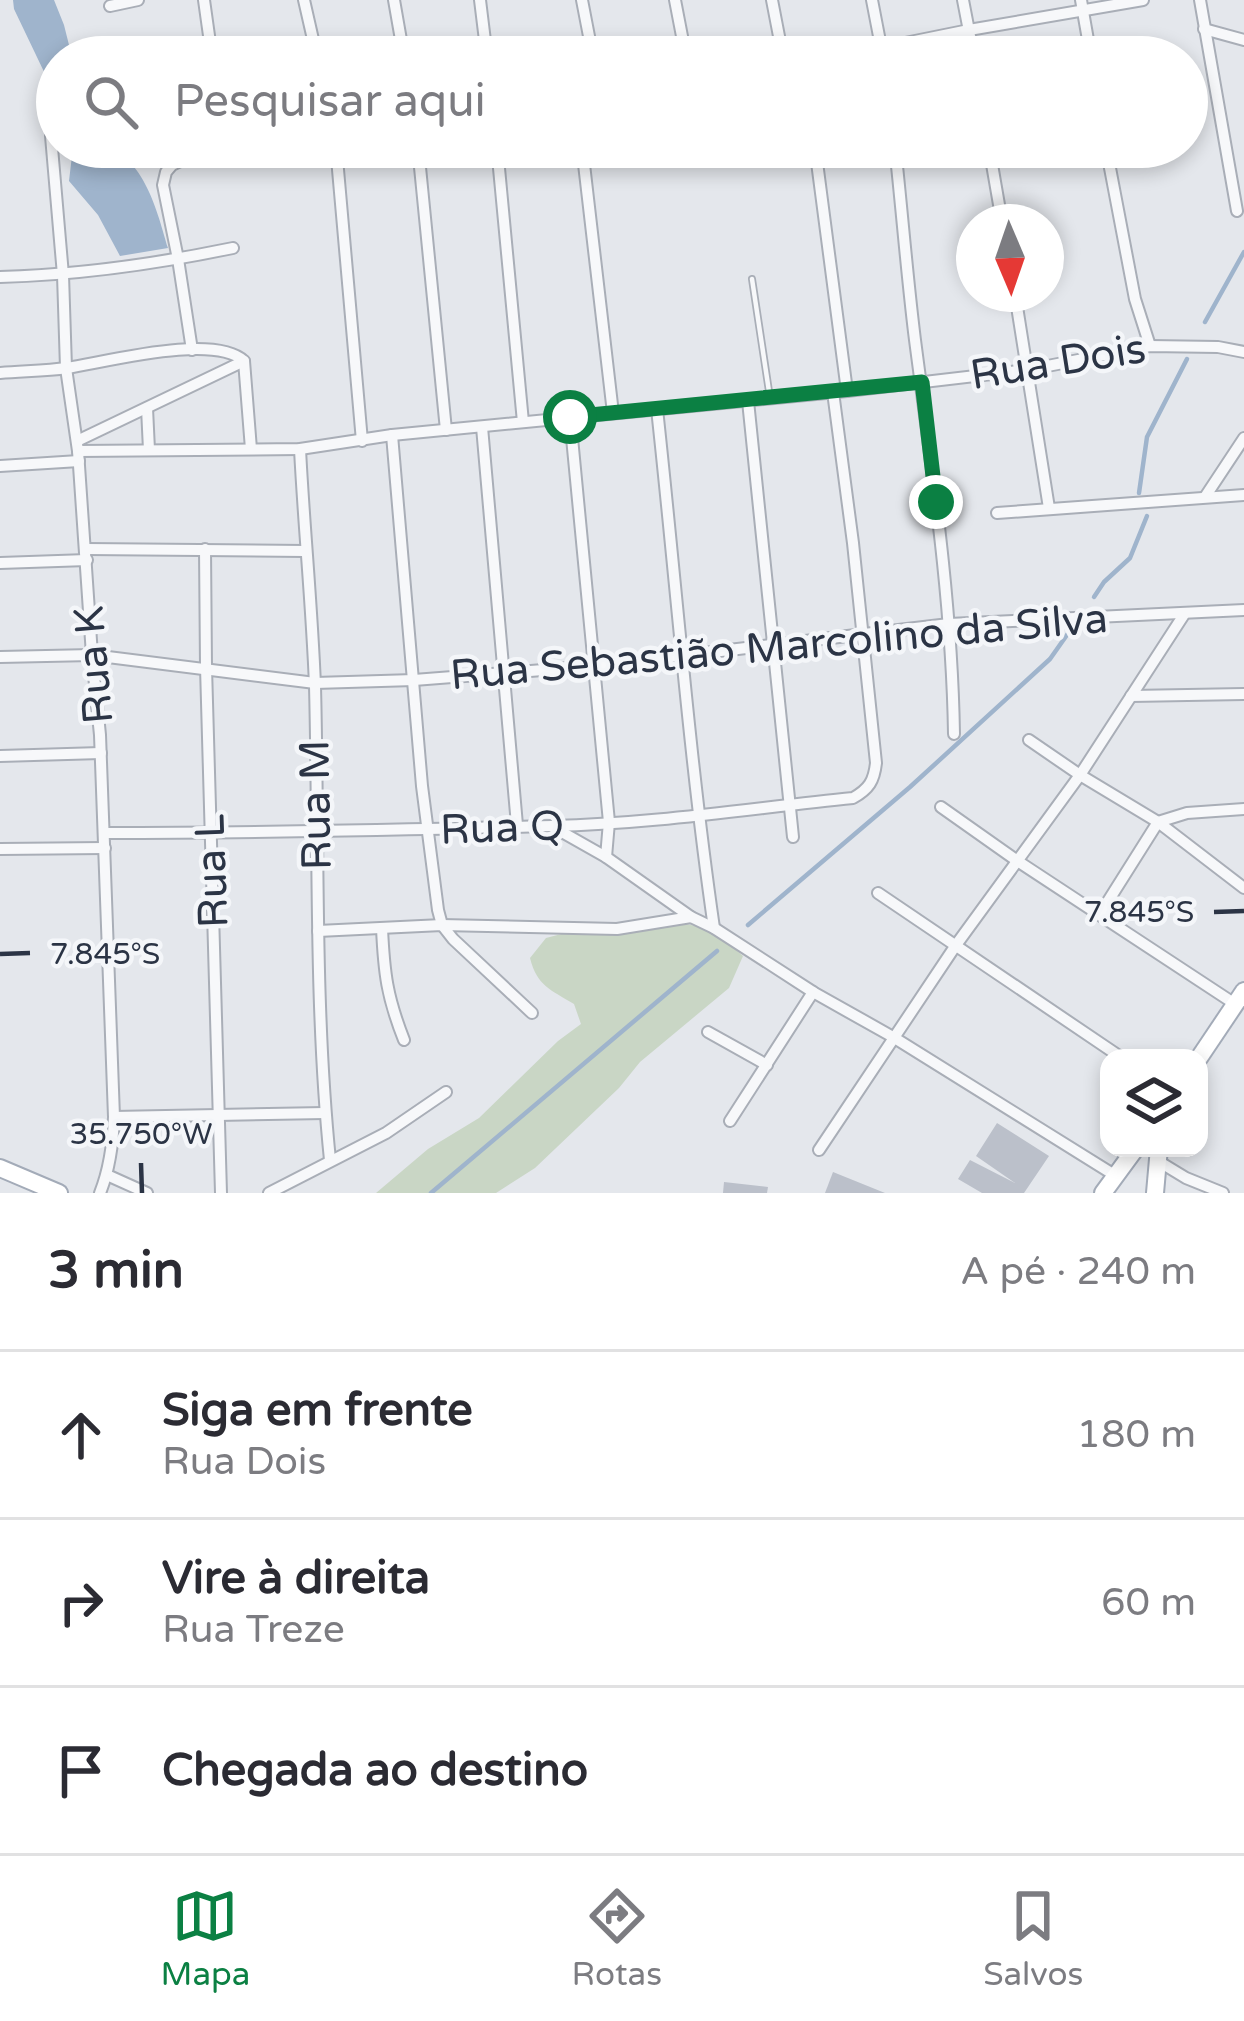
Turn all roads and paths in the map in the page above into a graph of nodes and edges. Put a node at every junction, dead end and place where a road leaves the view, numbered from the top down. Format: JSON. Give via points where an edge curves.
{"nodes":[{"id":1,"x":138,"y":0,"type":"edge"},
{"id":2,"x":204,"y":0,"type":"edge"},
{"id":3,"x":304,"y":0,"type":"edge"},
{"id":4,"x":394,"y":0,"type":"edge"},
{"id":5,"x":480,"y":0,"type":"edge"},
{"id":6,"x":582,"y":0,"type":"edge"},
{"id":7,"x":675,"y":0,"type":"edge"},
{"id":8,"x":772,"y":0,"type":"edge"},
{"id":9,"x":872,"y":0,"type":"edge"},
{"id":10,"x":963,"y":0,"type":"edge"},
{"id":11,"x":1142,"y":0,"type":"edge"},
{"id":12,"x":1200,"y":0,"type":"edge"},
{"id":13,"x":110,"y":6,"type":"dead end"},
{"id":14,"x":1082,"y":6,"type":"edge"},
{"id":15,"x":1204,"y":29,"type":"junction"},
{"id":16,"x":969,"y":30,"type":"junction"},
{"id":17,"x":209,"y":36,"type":"edge"},
{"id":18,"x":312,"y":36,"type":"edge"},
{"id":19,"x":400,"y":36,"type":"edge"},
{"id":20,"x":484,"y":36,"type":"edge"},
{"id":21,"x":589,"y":36,"type":"edge"},
{"id":22,"x":682,"y":36,"type":"edge"},
{"id":23,"x":779,"y":36,"type":"edge"},
{"id":24,"x":879,"y":36,"type":"edge"},
{"id":25,"x":945,"y":36,"type":"edge"},
{"id":26,"x":970,"y":36,"type":"edge"},
{"id":27,"x":1087,"y":36,"type":"edge"},
{"id":28,"x":1205,"y":36,"type":"edge"},
{"id":29,"x":1244,"y":40,"type":"edge"},
{"id":30,"x":1208,"y":51,"type":"edge"},
{"id":31,"x":54,"y":168,"type":"edge"},
{"id":32,"x":169,"y":168,"type":"edge"},
{"id":33,"x":338,"y":168,"type":"edge"},
{"id":34,"x":420,"y":168,"type":"edge"},
{"id":35,"x":499,"y":168,"type":"edge"},
{"id":36,"x":584,"y":168,"type":"edge"},
{"id":37,"x":817,"y":168,"type":"edge"},
{"id":38,"x":897,"y":168,"type":"edge"},
{"id":39,"x":993,"y":168,"type":"edge"},
{"id":40,"x":1110,"y":168,"type":"edge"},
{"id":41,"x":1000,"y":204,"type":"edge"},
{"id":42,"x":1237,"y":211,"type":"dead end"},
{"id":43,"x":232,"y":248,"type":"dead end"},
{"id":44,"x":178,"y":259,"type":"junction"},
{"id":45,"x":63,"y":275,"type":"junction"},
{"id":46,"x":0,"y":277,"type":"edge"},
{"id":47,"x":752,"y":279,"type":"dead end"},
{"id":48,"x":1018,"y":312,"type":"edge"},
{"id":49,"x":1150,"y":346,"type":"junction"},
{"id":50,"x":192,"y":350,"type":"junction"},
{"id":51,"x":1244,"y":352,"type":"edge"},
{"id":52,"x":244,"y":361,"type":"junction"},
{"id":53,"x":65,"y":368,"type":"junction"},
{"id":54,"x":1027,"y":370,"type":"junction"},
{"id":55,"x":0,"y":373,"type":"edge"},
{"id":56,"x":922,"y":382,"type":"junction"},
{"id":57,"x":840,"y":392,"type":"junction"},
{"id":58,"x":770,"y":398,"type":"junction"},
{"id":59,"x":748,"y":401,"type":"junction"},
{"id":60,"x":147,"y":408,"type":"junction"},
{"id":61,"x":657,"y":410,"type":"junction"},
{"id":62,"x":613,"y":413,"type":"junction"},
{"id":63,"x":570,"y":417,"type":"junction"},
{"id":64,"x":523,"y":422,"type":"junction"},
{"id":65,"x":482,"y":427,"type":"junction"},
{"id":66,"x":446,"y":430,"type":"junction"},
{"id":67,"x":392,"y":435,"type":"junction"},
{"id":68,"x":1244,"y":438,"type":"edge"},
{"id":69,"x":362,"y":441,"type":"junction"},
{"id":70,"x":250,"y":449,"type":"junction"},
{"id":71,"x":300,"y":449,"type":"junction"},
{"id":72,"x":149,"y":450,"type":"junction"},
{"id":73,"x":78,"y":451,"type":"junction"},
{"id":74,"x":0,"y":466,"type":"edge"},
{"id":75,"x":1244,"y":495,"type":"edge"},
{"id":76,"x":1205,"y":497,"type":"junction"},
{"id":77,"x":1049,"y":508,"type":"junction"},
{"id":78,"x":997,"y":513,"type":"dead end"},
{"id":79,"x":205,"y":549,"type":"junction"},
{"id":80,"x":305,"y":551,"type":"junction"},
{"id":81,"x":86,"y":555,"type":"junction"},
{"id":82,"x":0,"y":563,"type":"edge"},
{"id":83,"x":1244,"y":610,"type":"edge"},
{"id":84,"x":1185,"y":613,"type":"junction"},
{"id":85,"x":949,"y":624,"type":"junction"},
{"id":86,"x":861,"y":634,"type":"junction"},
{"id":87,"x":775,"y":645,"type":"junction"},
{"id":88,"x":683,"y":654,"type":"junction"},
{"id":89,"x":92,"y":656,"type":"junction"},
{"id":90,"x":0,"y":657,"type":"edge"},
{"id":91,"x":594,"y":666,"type":"junction"},
{"id":92,"x":206,"y":667,"type":"junction"},
{"id":93,"x":502,"y":671,"type":"junction"},
{"id":94,"x":414,"y":680,"type":"junction"},
{"id":95,"x":315,"y":682,"type":"junction"},
{"id":96,"x":1244,"y":694,"type":"edge"},
{"id":97,"x":1131,"y":696,"type":"junction"},
{"id":98,"x":954,"y":734,"type":"dead end"},
{"id":99,"x":1029,"y":740,"type":"dead end"},
{"id":100,"x":101,"y":753,"type":"junction"},
{"id":101,"x":0,"y":756,"type":"edge"},
{"id":102,"x":1080,"y":775,"type":"junction"},
{"id":103,"x":790,"y":804,"type":"junction"},
{"id":104,"x":941,"y":807,"type":"dead end"},
{"id":105,"x":1244,"y":809,"type":"edge"},
{"id":106,"x":698,"y":815,"type":"junction"},
{"id":107,"x":1158,"y":822,"type":"junction"},
{"id":108,"x":609,"y":823,"type":"junction"},
{"id":109,"x":517,"y":826,"type":"junction"},
{"id":110,"x":551,"y":826,"type":"junction"},
{"id":111,"x":430,"y":831,"type":"junction"},
{"id":112,"x":104,"y":832,"type":"junction"},
{"id":113,"x":211,"y":833,"type":"junction"},
{"id":114,"x":316,"y":833,"type":"junction"},
{"id":115,"x":794,"y":837,"type":"dead end"},
{"id":116,"x":105,"y":848,"type":"junction"},
{"id":117,"x":0,"y":849,"type":"edge"},
{"id":118,"x":606,"y":857,"type":"junction"},
{"id":119,"x":1016,"y":860,"type":"junction"},
{"id":120,"x":1244,"y":888,"type":"edge"},
{"id":121,"x":878,"y":893,"type":"dead end"},
{"id":122,"x":1100,"y":914,"type":"junction"},
{"id":123,"x":691,"y":917,"type":"junction"},
{"id":124,"x":442,"y":926,"type":"junction"},
{"id":125,"x":382,"y":928,"type":"junction"},
{"id":126,"x":714,"y":928,"type":"junction"},
{"id":127,"x":318,"y":931,"type":"junction"},
{"id":128,"x":956,"y":945,"type":"junction"},
{"id":129,"x":814,"y":992,"type":"junction"},
{"id":130,"x":1240,"y":998,"type":"edge"},
{"id":131,"x":532,"y":1013,"type":"dead end"},
{"id":132,"x":708,"y":1032,"type":"dead end"},
{"id":133,"x":893,"y":1037,"type":"junction"},
{"id":134,"x":404,"y":1040,"type":"dead end"},
{"id":135,"x":1109,"y":1049,"type":"edge"},
{"id":136,"x":1204,"y":1049,"type":"edge"},
{"id":137,"x":767,"y":1065,"type":"junction"},
{"id":138,"x":446,"y":1092,"type":"dead end"},
{"id":139,"x":325,"y":1113,"type":"junction"},
{"id":140,"x":114,"y":1117,"type":"junction"},
{"id":141,"x":218,"y":1117,"type":"junction"},
{"id":142,"x":730,"y":1121,"type":"dead end"},
{"id":143,"x":819,"y":1150,"type":"dead end"},
{"id":144,"x":1130,"y":1157,"type":"edge"},
{"id":145,"x":1159,"y":1157,"type":"edge"},
{"id":146,"x":1162,"y":1157,"type":"edge"},
{"id":147,"x":330,"y":1160,"type":"junction"},
{"id":148,"x":107,"y":1175,"type":"junction"},
{"id":149,"x":4,"y":1176,"type":"edge"},
{"id":150,"x":1116,"y":1176,"type":"junction"},
{"id":151,"x":59,"y":1193,"type":"edge"},
{"id":152,"x":100,"y":1193,"type":"edge"},
{"id":153,"x":147,"y":1193,"type":"edge"},
{"id":154,"x":221,"y":1193,"type":"edge"},
{"id":155,"x":269,"y":1193,"type":"edge"},
{"id":156,"x":1103,"y":1193,"type":"edge"},
{"id":157,"x":1155,"y":1193,"type":"edge"},
{"id":158,"x":1223,"y":1193,"type":"edge"}],
"edges":[{"from":1,"to":13,"type":"street"},
{"from":2,"to":17,"type":"street"},
{"from":3,"to":18,"type":"street"},
{"from":4,"to":19,"type":"street"},
{"from":5,"to":20,"type":"street"},
{"from":6,"to":21,"type":"street"},
{"from":7,"to":22,"type":"street"},
{"from":8,"to":23,"type":"street"},
{"from":9,"to":24,"type":"street"},
{"from":10,"to":16,"type":"street"},
{"from":11,"to":14,"type":"street"},
{"from":12,"to":15,"type":"street"},
{"from":14,"to":16,"type":"street"},
{"from":14,"to":27,"type":"street"},
{"from":15,"to":28,"type":"street"},
{"from":15,"to":29,"type":"street"},
{"from":16,"to":25,"type":"street"},
{"from":16,"to":26,"type":"street"},
{"from":30,"to":42,"type":"street"},
{"from":31,"to":45,"type":"street","name":"Rua K"},
{"from":32,"to":44,"type":"street","via":[[163,185]]},
{"from":33,"to":69,"type":"street"},
{"from":34,"to":66,"type":"street"},
{"from":35,"to":64,"type":"street"},
{"from":36,"to":62,"type":"street"},
{"from":37,"to":57,"type":"street"},
{"from":38,"to":56,"type":"street"},
{"from":39,"to":41,"type":"street"},
{"from":40,"to":49,"type":"street"},
{"from":43,"to":44,"type":"street"},
{"from":44,"to":45,"type":"street"},
{"from":44,"to":50,"type":"street"},
{"from":45,"to":46,"type":"street"},
{"from":45,"to":53,"type":"street","name":"Rua K"},
{"from":47,"to":58,"type":"lane"},
{"from":48,"to":54,"type":"street"},
{"from":49,"to":51,"type":"street","name":"Rua Dois"},
{"from":49,"to":54,"type":"street","name":"Rua Dois"},
{"from":50,"to":52,"type":"street","via":[[233,352]]},
{"from":50,"to":53,"type":"street"},
{"from":52,"to":60,"type":"street"},
{"from":52,"to":70,"type":"street"},
{"from":53,"to":55,"type":"street"},
{"from":53,"to":73,"type":"street","name":"Rua K"},
{"from":54,"to":56,"type":"street","name":"Rua Dois"},
{"from":54,"to":77,"type":"street"},
{"from":56,"to":57,"type":"street","name":"Rua Dois"},
{"from":56,"to":85,"type":"street"},
{"from":57,"to":58,"type":"street","name":"Rua Dois"},
{"from":57,"to":86,"type":"street"},
{"from":58,"to":59,"type":"street","name":"Rua Dois"},
{"from":59,"to":61,"type":"street","name":"Rua Dois"},
{"from":59,"to":87,"type":"street"},
{"from":60,"to":72,"type":"street"},
{"from":60,"to":73,"type":"street"},
{"from":61,"to":62,"type":"street","name":"Rua Dois"},
{"from":61,"to":88,"type":"street"},
{"from":62,"to":63,"type":"street","name":"Rua Dois"},
{"from":63,"to":64,"type":"street","name":"Rua Dois"},
{"from":63,"to":91,"type":"street"},
{"from":64,"to":65,"type":"street","name":"Rua Dois"},
{"from":65,"to":66,"type":"street","name":"Rua Dois"},
{"from":65,"to":93,"type":"street"},
{"from":66,"to":67,"type":"street","name":"Rua Dois"},
{"from":67,"to":69,"type":"street","name":"Rua Dois"},
{"from":67,"to":94,"type":"street"},
{"from":68,"to":76,"type":"street"},
{"from":69,"to":71,"type":"street","name":"Rua Dois"},
{"from":70,"to":71,"type":"street","name":"Rua Dois"},
{"from":70,"to":72,"type":"street","name":"Rua Dois"},
{"from":71,"to":80,"type":"street","name":"Rua M"},
{"from":72,"to":73,"type":"street","name":"Rua Dois"},
{"from":73,"to":74,"type":"street","name":"Rua Dois"},
{"from":73,"to":81,"type":"street","name":"Rua K"},
{"from":75,"to":76,"type":"street"},
{"from":76,"to":77,"type":"street"},
{"from":77,"to":78,"type":"street"},
{"from":79,"to":80,"type":"street"},
{"from":79,"to":81,"type":"street"},
{"from":79,"to":92,"type":"street","name":"Rua L"},
{"from":80,"to":95,"type":"street","name":"Rua M"},
{"from":81,"to":82,"type":"street"},
{"from":81,"to":89,"type":"street","name":"Rua K"},
{"from":83,"to":84,"type":"street","name":"Rua Sebastião Marcolino da Silva"},
{"from":84,"to":85,"type":"street","name":"Rua Sebastião Marcolino da Silva"},
{"from":84,"to":97,"type":"street"},
{"from":85,"to":86,"type":"street","name":"Rua Sebastião Marcolino da Silva"},
{"from":85,"to":98,"type":"street"},
{"from":86,"to":87,"type":"street","name":"Rua Sebastião Marcolino da Silva"},
{"from":86,"to":103,"type":"street","name":"Rua Q","via":[[874,779],[853,798]]},
{"from":87,"to":88,"type":"street","name":"Rua Sebastião Marcolino da Silva"},
{"from":87,"to":103,"type":"street"},
{"from":88,"to":91,"type":"street","name":"Rua Sebastião Marcolino da Silva"},
{"from":88,"to":106,"type":"street"},
{"from":89,"to":90,"type":"street","name":"Rua Sebastião Marcolino da Silva"},
{"from":89,"to":92,"type":"street","name":"Rua Sebastião Marcolino da Silva"},
{"from":89,"to":100,"type":"street","name":"Rua K"},
{"from":91,"to":93,"type":"street","name":"Rua Sebastião Marcolino da Silva"},
{"from":91,"to":108,"type":"street"},
{"from":92,"to":95,"type":"street","name":"Rua Sebastião Marcolino da Silva"},
{"from":92,"to":113,"type":"street","name":"Rua L"},
{"from":93,"to":94,"type":"street","name":"Rua Sebastião Marcolino da Silva"},
{"from":93,"to":109,"type":"street"},
{"from":94,"to":95,"type":"street","name":"Rua Sebastião Marcolino da Silva"},
{"from":94,"to":111,"type":"street"},
{"from":95,"to":114,"type":"street","name":"Rua M"},
{"from":96,"to":97,"type":"street"},
{"from":97,"to":102,"type":"street"},
{"from":99,"to":102,"type":"street"},
{"from":100,"to":101,"type":"street"},
{"from":100,"to":112,"type":"street","name":"Rua K"},
{"from":102,"to":107,"type":"street"},
{"from":102,"to":119,"type":"street"},
{"from":103,"to":106,"type":"street","name":"Rua Q"},
{"from":103,"to":115,"type":"street"},
{"from":104,"to":119,"type":"street"},
{"from":105,"to":107,"type":"street"},
{"from":106,"to":108,"type":"street","name":"Rua Q"},
{"from":106,"to":126,"type":"street"},
{"from":107,"to":120,"type":"street"},
{"from":107,"to":122,"type":"street"},
{"from":108,"to":110,"type":"street","name":"Rua Q"},
{"from":108,"to":118,"type":"street"},
{"from":109,"to":110,"type":"street","name":"Rua Q"},
{"from":109,"to":111,"type":"street","name":"Rua Q"},
{"from":110,"to":118,"type":"street"},
{"from":111,"to":114,"type":"street","name":"Rua Q"},
{"from":111,"to":124,"type":"street"},
{"from":112,"to":113,"type":"street","name":"Rua Q"},
{"from":112,"to":116,"type":"street","name":"Rua K"},
{"from":113,"to":114,"type":"street","name":"Rua Q"},
{"from":113,"to":141,"type":"street","name":"Rua L"},
{"from":114,"to":127,"type":"street","name":"Rua M"},
{"from":116,"to":117,"type":"street"},
{"from":116,"to":140,"type":"street","name":"Rua K"},
{"from":118,"to":123,"type":"street"},
{"from":119,"to":122,"type":"street"},
{"from":119,"to":128,"type":"street"},
{"from":121,"to":128,"type":"street"},
{"from":122,"to":130,"type":"street"},
{"from":123,"to":124,"type":"street","via":[[616,929]]},
{"from":123,"to":126,"type":"street"},
{"from":124,"to":125,"type":"street"},
{"from":124,"to":131,"type":"street"},
{"from":125,"to":127,"type":"street"},
{"from":125,"to":134,"type":"street","via":[[386,991]]},
{"from":126,"to":129,"type":"street"},
{"from":127,"to":139,"type":"street","name":"Rua M"},
{"from":128,"to":133,"type":"street"},
{"from":128,"to":135,"type":"street"},
{"from":129,"to":133,"type":"street"},
{"from":129,"to":137,"type":"street"},
{"from":130,"to":136,"type":"main road"},
{"from":132,"to":137,"type":"street"},
{"from":133,"to":143,"type":"street"},
{"from":133,"to":150,"type":"street"},
{"from":137,"to":142,"type":"street"},
{"from":138,"to":147,"type":"street"},
{"from":139,"to":141,"type":"street"},
{"from":139,"to":147,"type":"street","name":"Rua M"},
{"from":140,"to":141,"type":"street"},
{"from":140,"to":148,"type":"street","name":"Rua K"},
{"from":141,"to":154,"type":"street","name":"Rua L"},
{"from":144,"to":150,"type":"main road"},
{"from":145,"to":157,"type":"main road"},
{"from":146,"to":158,"type":"street"},
{"from":147,"to":155,"type":"street"},
{"from":148,"to":152,"type":"street","name":"Rua K"},
{"from":148,"to":153,"type":"street"},
{"from":149,"to":151,"type":"main road"},
{"from":150,"to":156,"type":"main road"}]}
